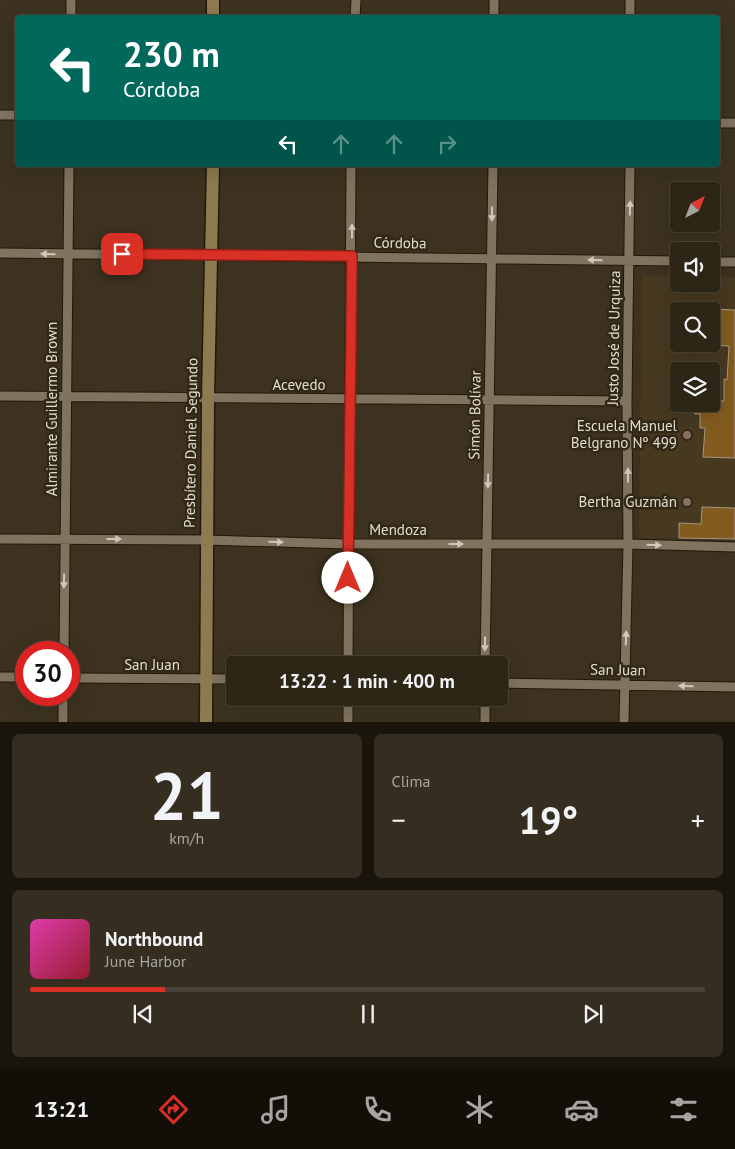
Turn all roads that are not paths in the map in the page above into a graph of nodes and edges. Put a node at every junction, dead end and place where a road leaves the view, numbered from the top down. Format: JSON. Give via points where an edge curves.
{"nodes":[{"id":1,"x":71,"y":0,"type":"edge"},
{"id":2,"x":213,"y":0,"type":"edge"},
{"id":3,"x":356,"y":0,"type":"edge"},
{"id":4,"x":494,"y":0,"type":"edge"},
{"id":5,"x":630,"y":0,"type":"edge"},
{"id":6,"x":70,"y":15,"type":"edge"},
{"id":7,"x":213,"y":15,"type":"edge"},
{"id":8,"x":355,"y":15,"type":"edge"},
{"id":9,"x":494,"y":15,"type":"edge"},
{"id":10,"x":630,"y":15,"type":"edge"},
{"id":11,"x":0,"y":114,"type":"edge"},
{"id":12,"x":15,"y":115,"type":"edge"},
{"id":13,"x":720,"y":123,"type":"edge"},
{"id":14,"x":735,"y":123,"type":"edge"},
{"id":15,"x":69,"y":167,"type":"edge"},
{"id":16,"x":213,"y":167,"type":"edge"},
{"id":17,"x":351,"y":167,"type":"edge"},
{"id":18,"x":492,"y":167,"type":"edge"},
{"id":19,"x":630,"y":167,"type":"edge"},
{"id":20,"x":0,"y":253,"type":"edge"},
{"id":21,"x":68,"y":254,"type":"junction"},
{"id":22,"x":211,"y":255,"type":"junction"},
{"id":23,"x":352,"y":256,"type":"junction"},
{"id":24,"x":491,"y":259,"type":"junction"},
{"id":25,"x":629,"y":261,"type":"junction"},
{"id":26,"x":670,"y":262,"type":"edge"},
{"id":27,"x":720,"y":262,"type":"edge"},
{"id":28,"x":735,"y":262,"type":"edge"},
{"id":29,"x":0,"y":396,"type":"edge"},
{"id":30,"x":65,"y":397,"type":"junction"},
{"id":31,"x":208,"y":398,"type":"junction"},
{"id":32,"x":349,"y":399,"type":"junction"},
{"id":33,"x":490,"y":400,"type":"junction"},
{"id":34,"x":627,"y":401,"type":"junction"},
{"id":35,"x":0,"y":538,"type":"edge"},
{"id":36,"x":65,"y":539,"type":"junction"},
{"id":37,"x":206,"y":540,"type":"junction"},
{"id":38,"x":348,"y":544,"type":"junction"},
{"id":39,"x":486,"y":544,"type":"junction"},
{"id":40,"x":628,"y":544,"type":"junction"},
{"id":41,"x":735,"y":547,"type":"edge"},
{"id":42,"x":64,"y":641,"type":"edge"},
{"id":43,"x":348,"y":656,"type":"edge"},
{"id":44,"x":485,"y":656,"type":"edge"},
{"id":45,"x":0,"y":677,"type":"edge"},
{"id":46,"x":15,"y":677,"type":"edge"},
{"id":47,"x":80,"y":678,"type":"edge"},
{"id":48,"x":207,"y":679,"type":"junction"},
{"id":49,"x":226,"y":679,"type":"edge"},
{"id":50,"x":508,"y":682,"type":"edge"},
{"id":51,"x":624,"y":684,"type":"junction"},
{"id":52,"x":735,"y":687,"type":"edge"},
{"id":53,"x":63,"y":706,"type":"edge"},
{"id":54,"x":348,"y":706,"type":"edge"},
{"id":55,"x":485,"y":706,"type":"edge"},
{"id":56,"x":63,"y":722,"type":"edge"},
{"id":57,"x":206,"y":722,"type":"edge"},
{"id":58,"x":348,"y":722,"type":"edge"},
{"id":59,"x":485,"y":722,"type":"edge"},
{"id":60,"x":624,"y":722,"type":"edge"}],
"edges":[{"from":1,"to":6,"type":"street"},
{"from":2,"to":7,"type":"main road"},
{"from":3,"to":8,"type":"street"},
{"from":4,"to":9,"type":"street"},
{"from":5,"to":10,"type":"street"},
{"from":11,"to":12,"type":"street"},
{"from":13,"to":14,"type":"street"},
{"from":15,"to":21,"type":"street","name":"Almirante Guillermo Brown"},
{"from":16,"to":22,"type":"main road","name":"Presbítero Daniel Segundo"},
{"from":23,"to":17,"type":"street","one_way":true},
{"from":18,"to":24,"type":"street","name":"Simón Bolívar","one_way":true},
{"from":25,"to":19,"type":"street","name":"Justo José de Urquiza","one_way":true},
{"from":21,"to":20,"type":"street","name":"Córdoba","one_way":true},
{"from":21,"to":22,"type":"street","name":"Córdoba"},
{"from":21,"to":30,"type":"street","name":"Almirante Guillermo Brown"},
{"from":22,"to":23,"type":"street","name":"Córdoba"},
{"from":22,"to":31,"type":"main road","name":"Presbítero Daniel Segundo"},
{"from":23,"to":24,"type":"street","name":"Córdoba"},
{"from":23,"to":32,"type":"street"},
{"from":25,"to":24,"type":"street","name":"Córdoba","one_way":true},
{"from":24,"to":33,"type":"street","name":"Simón Bolívar"},
{"from":25,"to":26,"type":"street","name":"Córdoba"},
{"from":25,"to":34,"type":"street","name":"Justo José de Urquiza"},
{"from":27,"to":28,"type":"street"},
{"from":29,"to":30,"type":"street","name":"Acevedo"},
{"from":30,"to":31,"type":"street","name":"Acevedo"},
{"from":30,"to":36,"type":"street","name":"Almirante Guillermo Brown"},
{"from":31,"to":32,"type":"street","name":"Acevedo"},
{"from":31,"to":37,"type":"main road","name":"Presbítero Daniel Segundo"},
{"from":32,"to":33,"type":"street","name":"Acevedo"},
{"from":32,"to":38,"type":"street"},
{"from":33,"to":34,"type":"street","name":"Acevedo"},
{"from":33,"to":39,"type":"street","name":"Simón Bolívar","one_way":true},
{"from":40,"to":34,"type":"street","name":"Justo José de Urquiza","one_way":true},
{"from":35,"to":36,"type":"street","name":"Mendoza"},
{"from":36,"to":37,"type":"street","name":"Mendoza","one_way":true},
{"from":36,"to":42,"type":"street","name":"Almirante Guillermo Brown","one_way":true},
{"from":37,"to":38,"type":"street","name":"Mendoza","one_way":true},
{"from":37,"to":48,"type":"main road","name":"Presbítero Daniel Segundo"},
{"from":38,"to":39,"type":"street","name":"Mendoza","one_way":true},
{"from":38,"to":43,"type":"street"},
{"from":39,"to":40,"type":"street","name":"Mendoza"},
{"from":39,"to":44,"type":"street","name":"Simón Bolívar","one_way":true},
{"from":40,"to":41,"type":"street","name":"Mendoza","one_way":true},
{"from":51,"to":40,"type":"street","name":"Justo José de Urquiza","one_way":true},
{"from":45,"to":46,"type":"street"},
{"from":47,"to":48,"type":"street","name":"San Juan"},
{"from":48,"to":49,"type":"street","name":"San Juan"},
{"from":48,"to":57,"type":"main road","name":"Presbítero Daniel Segundo"},
{"from":50,"to":51,"type":"street","name":"San Juan"},
{"from":52,"to":51,"type":"street","name":"San Juan","one_way":true},
{"from":51,"to":60,"type":"street","name":"Justo José de Urquiza"},
{"from":53,"to":56,"type":"street"},
{"from":54,"to":58,"type":"street"},
{"from":55,"to":59,"type":"street"}]}
